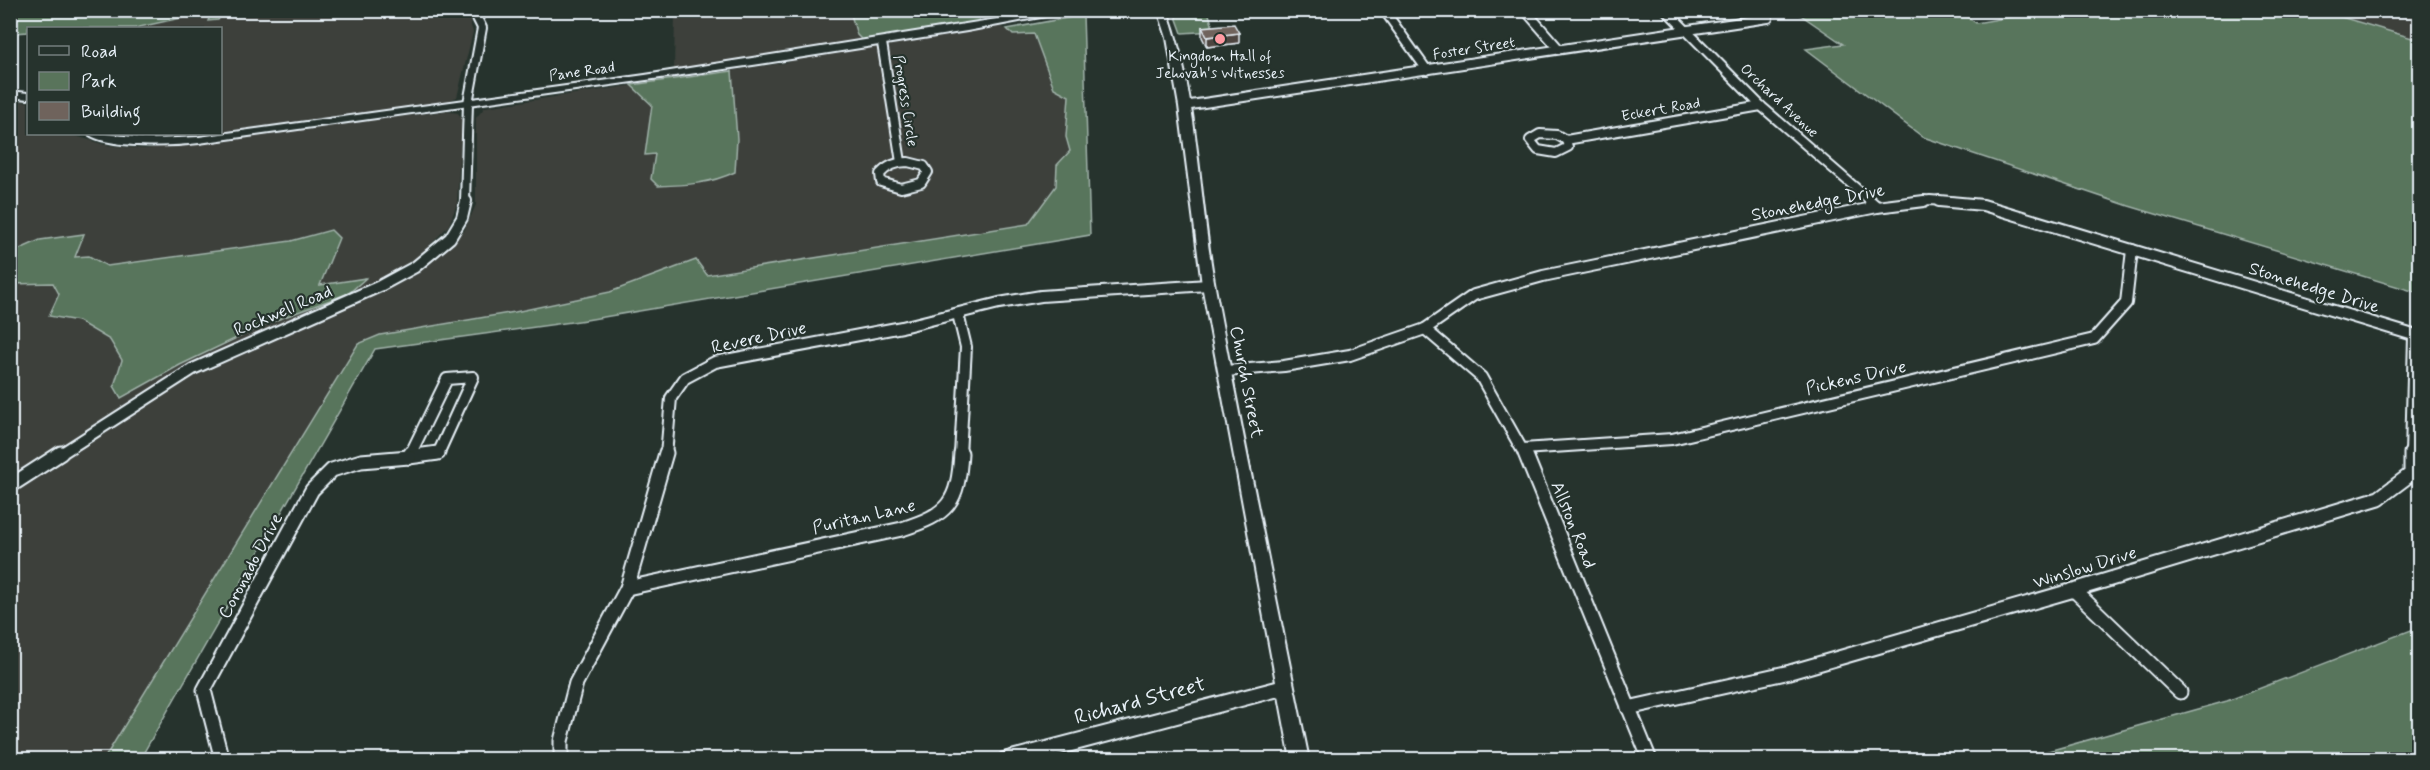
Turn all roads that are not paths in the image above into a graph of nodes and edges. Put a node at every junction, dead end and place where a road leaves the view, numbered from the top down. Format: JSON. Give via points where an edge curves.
{"nodes":[{"id":1,"x":469,"y":10,"type":"edge"},
{"id":2,"x":1074,"y":10,"type":"edge"},
{"id":3,"x":1162,"y":10,"type":"edge"},
{"id":4,"x":1384,"y":10,"type":"edge"},
{"id":5,"x":1525,"y":10,"type":"edge"},
{"id":6,"x":1666,"y":10,"type":"edge"},
{"id":7,"x":1768,"y":18,"type":"dead end"},
{"id":8,"x":1686,"y":29,"type":"junction"},
{"id":9,"x":882,"y":43,"type":"junction"},
{"id":10,"x":1559,"y":49,"type":"junction"},
{"id":11,"x":1427,"y":70,"type":"junction"},
{"id":12,"x":10,"y":94,"type":"edge"},
{"id":13,"x":27,"y":96,"type":"edge"},
{"id":14,"x":468,"y":103,"type":"junction"},
{"id":15,"x":1184,"y":106,"type":"junction"},
{"id":16,"x":1761,"y":106,"type":"junction"},
{"id":17,"x":97,"y":135,"type":"edge"},
{"id":18,"x":1566,"y":140,"type":"dead end"},
{"id":19,"x":901,"y":162,"type":"junction"},
{"id":20,"x":1877,"y":207,"type":"junction"},
{"id":21,"x":2132,"y":250,"type":"junction"},
{"id":22,"x":1208,"y":285,"type":"junction"},
{"id":23,"x":958,"y":314,"type":"junction"},
{"id":24,"x":1425,"y":329,"type":"junction"},
{"id":25,"x":2417,"y":336,"type":"edge"},
{"id":26,"x":1226,"y":371,"type":"junction"},
{"id":27,"x":1523,"y":449,"type":"junction"},
{"id":28,"x":409,"y":457,"type":"junction"},
{"id":29,"x":10,"y":486,"type":"edge"},
{"id":30,"x":627,"y":588,"type":"junction"},
{"id":31,"x":2074,"y":590,"type":"junction"},
{"id":32,"x":1284,"y":687,"type":"junction"},
{"id":33,"x":2180,"y":692,"type":"dead end"},
{"id":34,"x":1628,"y":708,"type":"junction"},
{"id":35,"x":222,"y":759,"type":"edge"},
{"id":36,"x":561,"y":759,"type":"edge"},
{"id":37,"x":1006,"y":759,"type":"edge"},
{"id":38,"x":1300,"y":759,"type":"edge"},
{"id":39,"x":1650,"y":759,"type":"edge"}],
"edges":[{"from":1,"to":14,"type":"street","name":"Rockwell Road","via":[[482,28]]},
{"from":2,"to":9,"type":"street","name":"Pane Road"},
{"from":3,"to":15,"type":"street","name":"Church Street","via":[[1172,38]]},
{"from":4,"to":11,"type":"street"},
{"from":5,"to":10,"type":"street"},
{"from":6,"to":8,"type":"street","name":"Orchard Avenue"},
{"from":7,"to":8,"type":"street","name":"Foster Street"},
{"from":8,"to":10,"type":"street","name":"Foster Street"},
{"from":8,"to":16,"type":"street","name":"Orchard Avenue"},
{"from":9,"to":14,"type":"street","name":"Pane Road"},
{"from":9,"to":19,"type":"street","name":"Progress Circle"},
{"from":10,"to":11,"type":"street","name":"Foster Street"},
{"from":11,"to":15,"type":"street","name":"Foster Street"},
{"from":12,"to":13,"type":"street"},
{"from":14,"to":17,"type":"street","name":"Pane Road","via":[[177,143],[119,141]]},
{"from":14,"to":29,"type":"street","name":"Rockwell Road","via":[[468,165],[462,218],[450,238],[434,252],[380,286],[193,369]]},
{"from":15,"to":22,"type":"street","name":"Church Street"},
{"from":16,"to":18,"type":"street","name":"Eckert Road"},
{"from":16,"to":20,"type":"street","name":"Orchard Avenue"},
{"from":19,"to":19,"type":"street","name":"Progress Circle","via":[[883,170],[881,182],[902,188],[927,177],[924,166]]},
{"from":20,"to":21,"type":"street","name":"Stonehedge Drive","via":[[1930,200],[1983,205]]},
{"from":20,"to":24,"type":"street","name":"Stonehedge Drive","via":[[1544,276],[1474,295]]},
{"from":21,"to":25,"type":"street","name":"Stonehedge Drive"},
{"from":21,"to":27,"type":"street","name":"Pickens Drive","via":[[2126,303],[2094,339],[1672,439]]},
{"from":22,"to":23,"type":"street","name":"Revere Drive","via":[[1041,296]]},
{"from":22,"to":26,"type":"street","name":"Church Street"},
{"from":23,"to":30,"type":"street","name":"Revere Drive","via":[[715,362],[686,378],[671,398],[667,450]]},
{"from":23,"to":30,"type":"street","name":"Puritan Lane","via":[[966,346],[959,483],[951,502],[934,519]]},
{"from":24,"to":26,"type":"street","name":"Stonehedge Drive","via":[[1350,355]]},
{"from":24,"to":27,"type":"street","name":"Allston Road","via":[[1481,377]]},
{"from":25,"to":31,"type":"street","name":"Winslow Drive","via":[[2410,474],[2379,498]]},
{"from":26,"to":32,"type":"street","name":"Church Street"},
{"from":27,"to":34,"type":"street","name":"Allston Road"},
{"from":28,"to":28,"type":"street","name":"Coronado Drive","via":[[438,454],[473,377],[447,379]]},
{"from":28,"to":35,"type":"street","name":"Coronado Drive","via":[[361,461],[332,470],[312,490],[204,690]]},
{"from":30,"to":36,"type":"street","name":"Revere Drive","via":[[576,683],[561,741]]},
{"from":31,"to":33,"type":"street"},
{"from":31,"to":34,"type":"street","name":"Winslow Drive","via":[[1790,672]]},
{"from":32,"to":37,"type":"street","name":"Richard Street"},
{"from":32,"to":38,"type":"street","name":"Church Street"},
{"from":34,"to":39,"type":"street","name":"Allston Road"}]}
